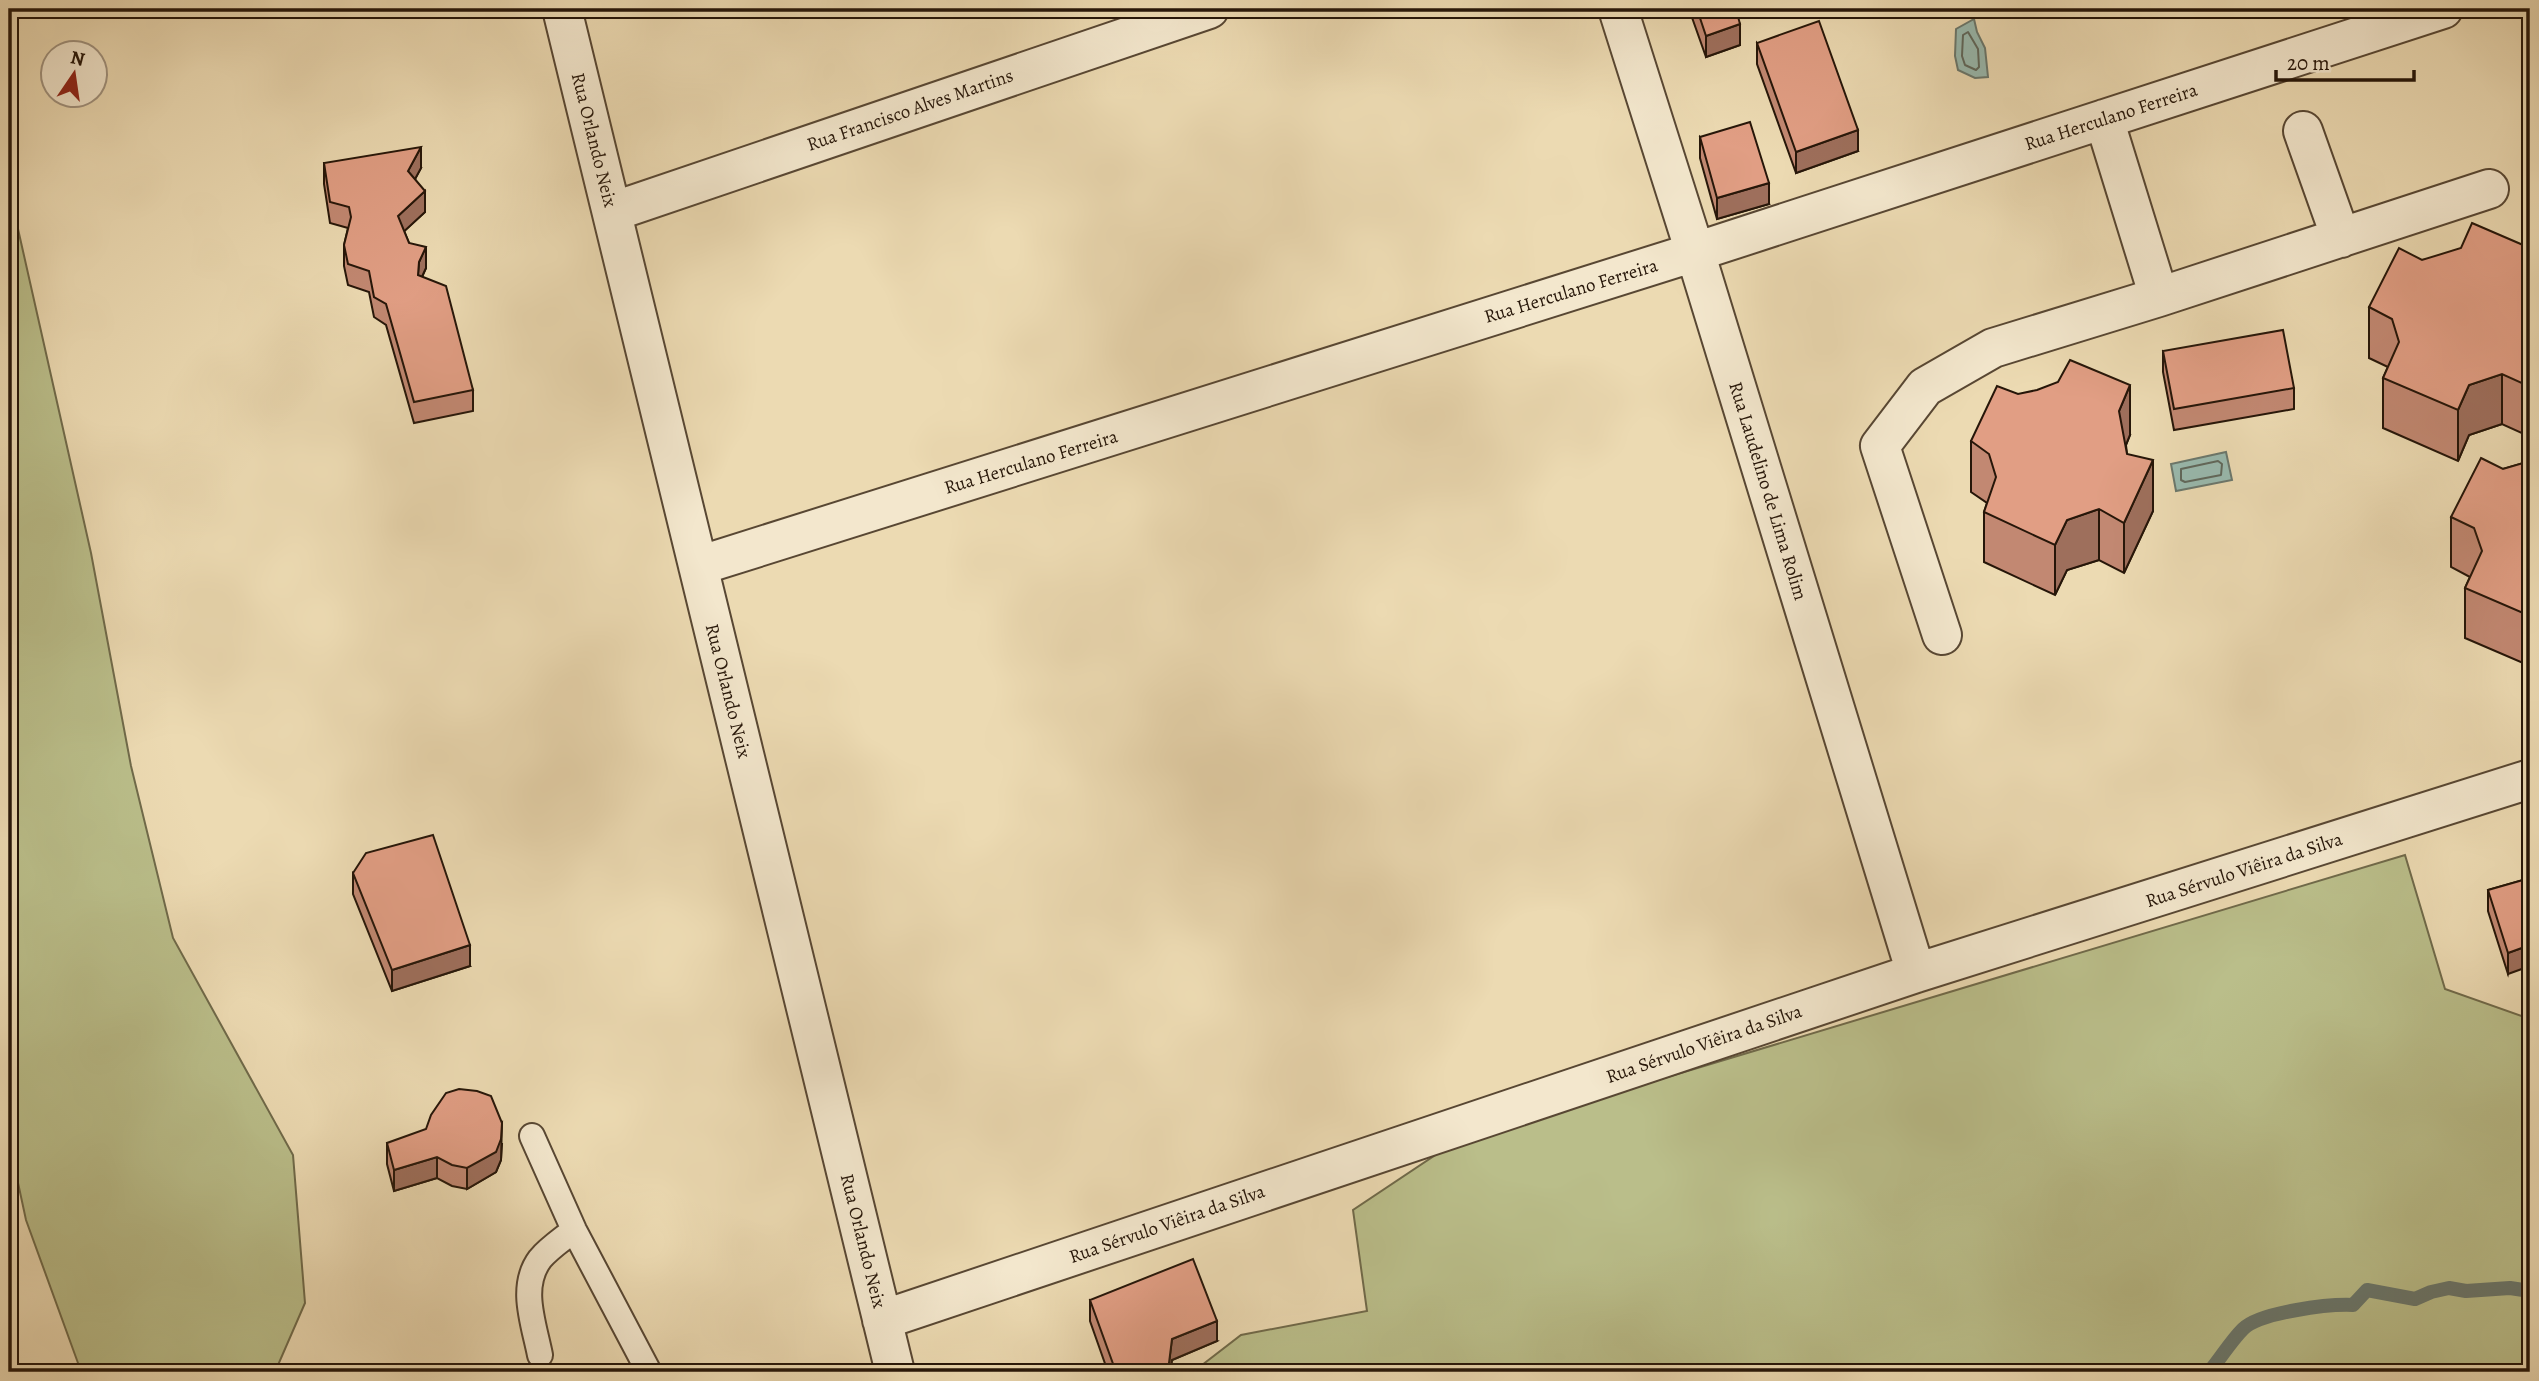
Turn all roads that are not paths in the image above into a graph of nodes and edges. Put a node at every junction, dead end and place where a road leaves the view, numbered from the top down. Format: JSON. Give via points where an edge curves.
{"nodes":[{"id":1,"x":562,"y":9,"type":"edge"},
{"id":2,"x":1209,"y":9,"type":"edge"},
{"id":3,"x":1618,"y":9,"type":"edge"},
{"id":4,"x":2442,"y":9,"type":"edge"},
{"id":5,"x":2104,"y":119,"type":"junction"},
{"id":6,"x":2303,"y":131,"type":"dead end"},
{"id":7,"x":2489,"y":189,"type":"dead end"},
{"id":8,"x":612,"y":212,"type":"junction"},
{"id":9,"x":2342,"y":237,"type":"junction"},
{"id":10,"x":1695,"y":252,"type":"junction"},
{"id":11,"x":2158,"y":297,"type":"junction"},
{"id":12,"x":698,"y":566,"type":"junction"},
{"id":13,"x":1942,"y":635,"type":"dead end"},
{"id":14,"x":2530,"y":779,"type":"edge"},
{"id":15,"x":1916,"y":973,"type":"junction"},
{"id":16,"x":532,"y":1136,"type":"dead end"},
{"id":17,"x":574,"y":1230,"type":"junction"},
{"id":18,"x":882,"y":1320,"type":"junction"},
{"id":19,"x":540,"y":1355,"type":"dead end"},
{"id":20,"x":649,"y":1372,"type":"edge"},
{"id":21,"x":895,"y":1372,"type":"edge"}],
"edges":[{"from":1,"to":8,"type":"street","name":"Rua Orlando Neix"},
{"from":2,"to":8,"type":"street","name":"Rua Francisco Alves Martins"},
{"from":3,"to":10,"type":"street","name":"Rua Laudelino de Lima Rolim"},
{"from":4,"to":5,"type":"street","name":"Rua Herculano Ferreira"},
{"from":5,"to":10,"type":"street","name":"Rua Herculano Ferreira"},
{"from":5,"to":11,"type":"street"},
{"from":6,"to":9,"type":"street"},
{"from":7,"to":9,"type":"street"},
{"from":8,"to":12,"type":"street","name":"Rua Orlando Neix"},
{"from":9,"to":11,"type":"street"},
{"from":10,"to":12,"type":"street","name":"Rua Herculano Ferreira"},
{"from":10,"to":15,"type":"street","name":"Rua Laudelino de Lima Rolim"},
{"from":11,"to":13,"type":"street","via":[[1993,348],[1925,387],[1880,446]]},
{"from":12,"to":18,"type":"street","name":"Rua Orlando Neix"},
{"from":14,"to":15,"type":"street","name":"Rua Sérvulo Viêira da Silva"},
{"from":15,"to":18,"type":"street","name":"Rua Sérvulo Viêira da Silva"},
{"from":16,"to":17,"type":"lane"},
{"from":17,"to":19,"type":"lane","via":[[541,1257],[530,1280]]},
{"from":17,"to":20,"type":"lane"},
{"from":18,"to":21,"type":"street","name":"Rua Orlando Neix"}]}
